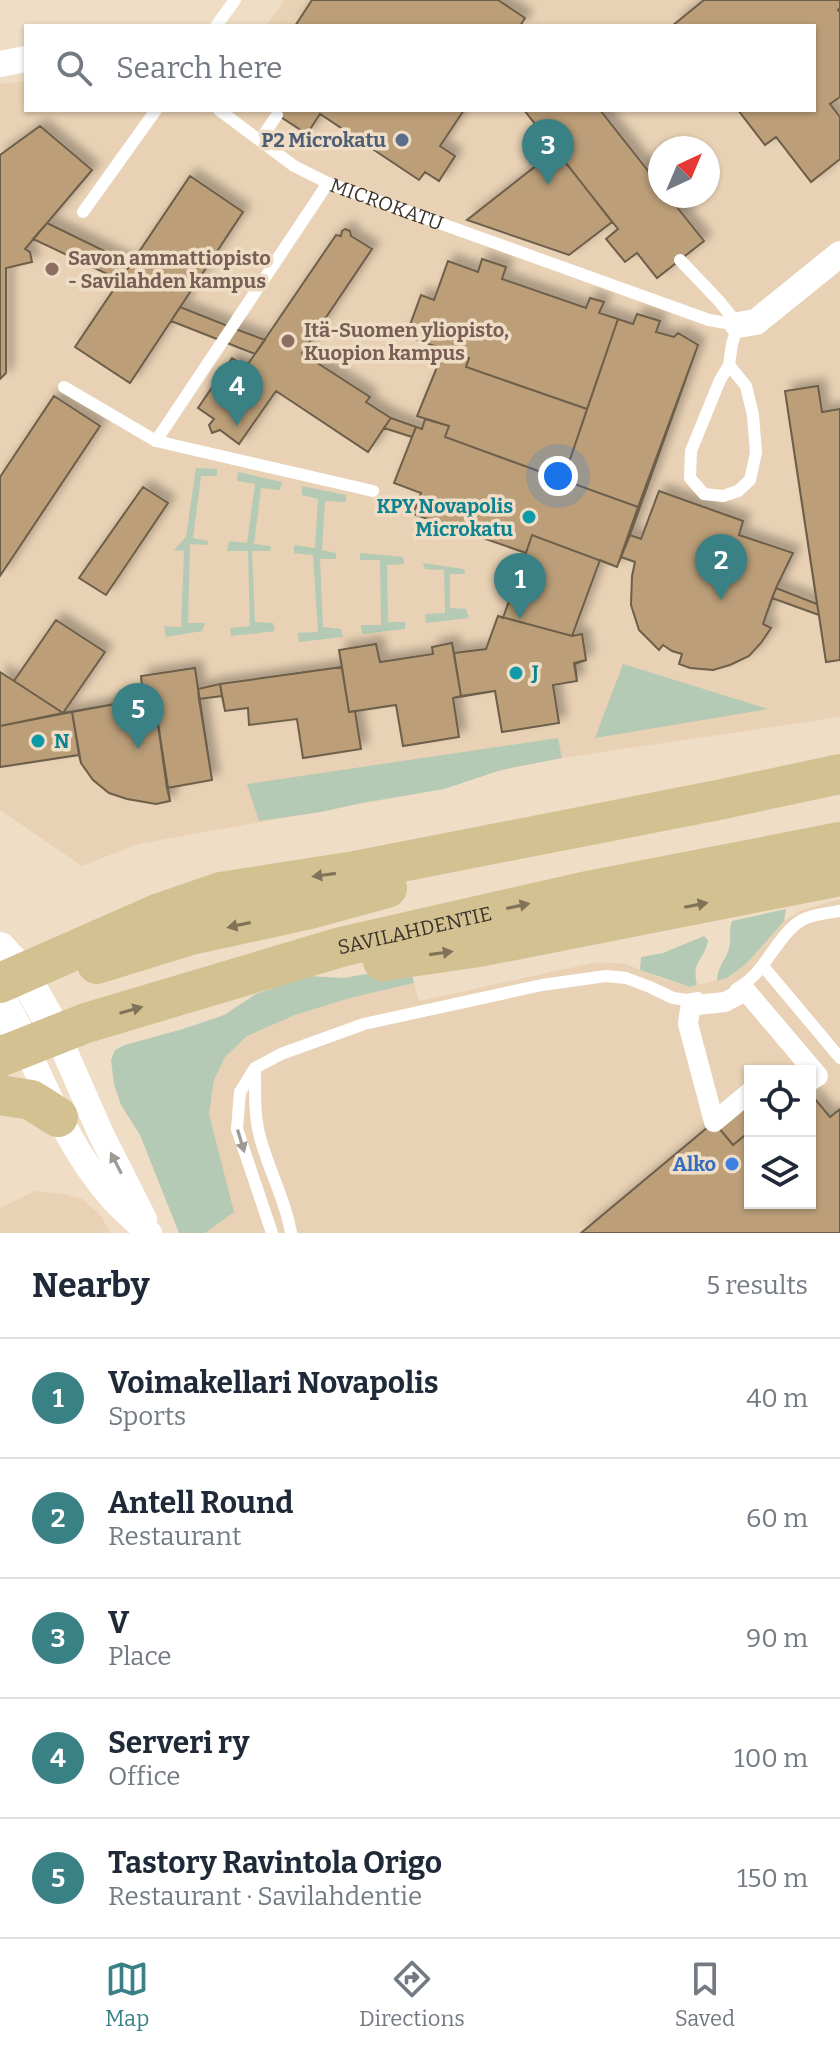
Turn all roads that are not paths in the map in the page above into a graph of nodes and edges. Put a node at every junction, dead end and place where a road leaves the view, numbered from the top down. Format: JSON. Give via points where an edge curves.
{"nodes":[{"id":1,"x":235,"y":0,"type":"edge"},
{"id":2,"x":217,"y":24,"type":"edge"},
{"id":3,"x":24,"y":59,"type":"edge"},
{"id":4,"x":0,"y":64,"type":"edge"},
{"id":5,"x":155,"y":112,"type":"edge"},
{"id":6,"x":222,"y":112,"type":"edge"},
{"id":7,"x":277,"y":115,"type":"dead end"},
{"id":8,"x":260,"y":140,"type":"junction"},
{"id":9,"x":328,"y":183,"type":"junction"},
{"id":10,"x":83,"y":212,"type":"dead end"},
{"id":11,"x":840,"y":254,"type":"edge"},
{"id":12,"x":680,"y":260,"type":"dead end"},
{"id":13,"x":738,"y":325,"type":"junction"},
{"id":14,"x":729,"y":365,"type":"junction"},
{"id":15,"x":64,"y":387,"type":"dead end"},
{"id":16,"x":156,"y":441,"type":"junction"},
{"id":17,"x":373,"y":491,"type":"dead end"},
{"id":18,"x":840,"y":774,"type":"edge"},
{"id":19,"x":840,"y":799,"type":"edge"},
{"id":20,"x":840,"y":842,"type":"edge"},
{"id":21,"x":840,"y":876,"type":"edge"},
{"id":22,"x":840,"y":911,"type":"edge"},
{"id":23,"x":280,"y":966,"type":"junction"},
{"id":24,"x":763,"y":966,"type":"junction"},
{"id":25,"x":8,"y":985,"type":"edge"},
{"id":26,"x":27,"y":1046,"type":"edge"},
{"id":27,"x":840,"y":1058,"type":"edge"},
{"id":28,"x":809,"y":1065,"type":"edge"},
{"id":29,"x":255,"y":1068,"type":"junction"},
{"id":30,"x":0,"y":1095,"type":"edge"},
{"id":31,"x":744,"y":1097,"type":"edge"},
{"id":32,"x":58,"y":1117,"type":"junction"},
{"id":33,"x":150,"y":1233,"type":"edge"},
{"id":34,"x":272,"y":1233,"type":"edge"},
{"id":35,"x":291,"y":1233,"type":"edge"}],
"edges":[{"from":1,"to":2,"type":"lane"},
{"from":3,"to":4,"type":"street"},
{"from":5,"to":10,"type":"lane"},
{"from":6,"to":8,"type":"lane"},
{"from":7,"to":8,"type":"lane"},
{"from":8,"to":9,"type":"lane"},
{"from":9,"to":13,"type":"lane","name":"MICROKATU","via":[[709,320]]},
{"from":9,"to":16,"type":"lane","name":"MICROKATU"},
{"from":11,"to":13,"type":"street","via":[[756,322]]},
{"from":12,"to":13,"type":"lane"},
{"from":13,"to":14,"type":"lane"},
{"from":14,"to":14,"type":"lane","via":[[691,451],[690,478],[704,494],[738,491],[750,480],[756,453],[746,386]]},
{"from":15,"to":16,"type":"lane"},
{"from":16,"to":17,"type":"lane"},
{"from":18,"to":25,"type":"main road","one_way":true,"via":[[355,871],[221,892],[157,914]]},
{"from":19,"to":25,"type":"main road","one_way":true,"via":[[451,873]]},
{"from":23,"to":20,"type":"main road","name":"SAVILAHDENTIE","one_way":true,"via":[[356,943],[631,882]]},
{"from":23,"to":21,"type":"main road","one_way":true,"via":[[343,966],[479,947]]},
{"from":22,"to":24,"type":"lane","via":[[804,919]]},
{"from":26,"to":23,"type":"main road","name":"SAVILAHDENTIE","one_way":true,"via":[[86,1023]]},
{"from":24,"to":27,"type":"lane"},
{"from":24,"to":29,"type":"lane","via":[[740,987],[687,1000],[626,978],[542,985],[364,1024]]},
{"from":25,"to":26,"type":"street"},
{"from":26,"to":32,"type":"street"},
{"from":33,"to":26,"type":"street","one_way":true,"via":[[101,1134]]},
{"from":28,"to":31,"type":"street","via":[[746,991],[725,1002],[697,1005],[690,1009],[688,1024],[714,1122]]},
{"from":29,"to":34,"type":"lane","one_way":true,"via":[[240,1092],[237,1129]]},
{"from":29,"to":35,"type":"lane","via":[[260,1142]]},
{"from":30,"to":32,"type":"main road","via":[[31,1100]]},
{"from":32,"to":33,"type":"street","via":[[113,1199]]}]}
